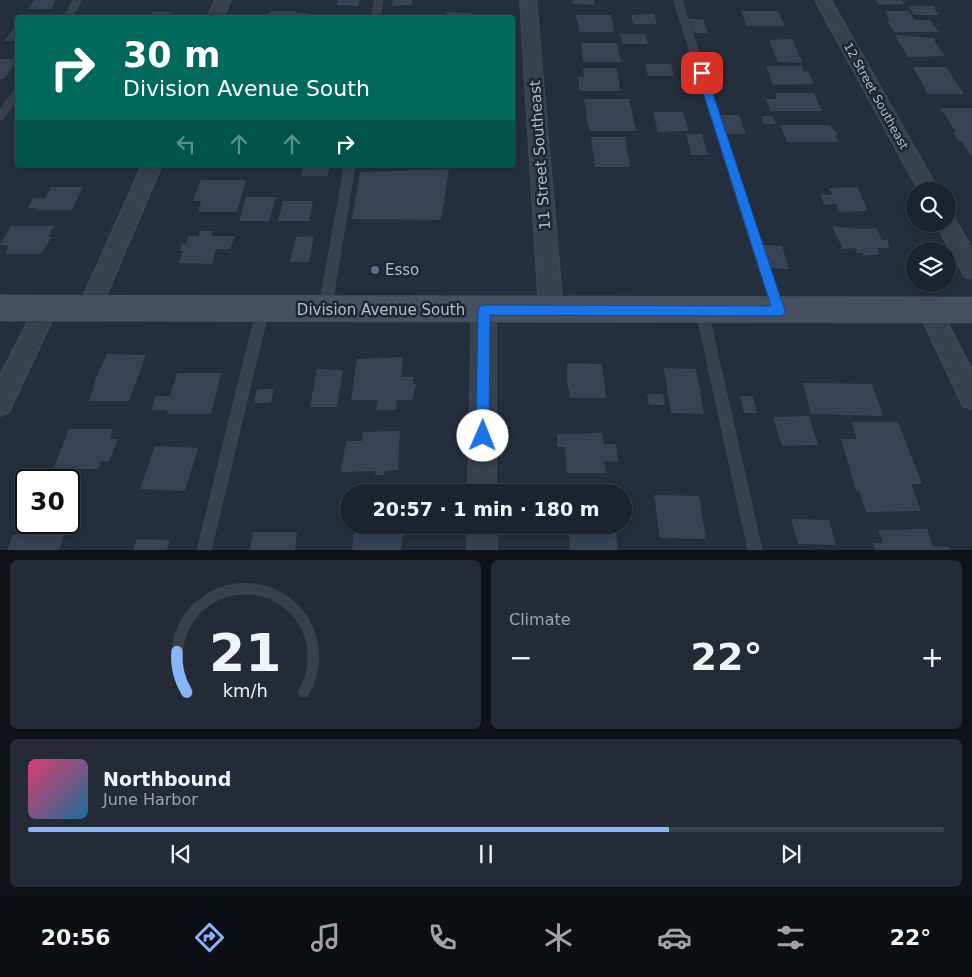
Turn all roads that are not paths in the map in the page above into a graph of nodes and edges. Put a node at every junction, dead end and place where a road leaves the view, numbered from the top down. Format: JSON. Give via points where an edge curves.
{"nodes":[{"id":1,"x":78,"y":0,"type":"edge"},
{"id":2,"x":223,"y":0,"type":"edge"},
{"id":3,"x":379,"y":0,"type":"edge"},
{"id":4,"x":528,"y":0,"type":"edge"},
{"id":5,"x":678,"y":0,"type":"edge"},
{"id":6,"x":823,"y":0,"type":"edge"},
{"id":7,"x":69,"y":15,"type":"edge"},
{"id":8,"x":216,"y":15,"type":"edge"},
{"id":9,"x":376,"y":15,"type":"edge"},
{"id":10,"x":15,"y":95,"type":"edge"},
{"id":11,"x":0,"y":117,"type":"edge"},
{"id":12,"x":151,"y":167,"type":"edge"},
{"id":13,"x":350,"y":167,"type":"edge"},
{"id":14,"x":924,"y":182,"type":"edge"},
{"id":15,"x":951,"y":232,"type":"edge"},
{"id":16,"x":972,"y":269,"type":"edge"},
{"id":17,"x":0,"y":308,"type":"edge"},
{"id":18,"x":46,"y":308,"type":"junction"},
{"id":19,"x":90,"y":308,"type":"junction"},
{"id":20,"x":263,"y":309,"type":"junction"},
{"id":21,"x":325,"y":310,"type":"junction"},
{"id":22,"x":484,"y":310,"type":"junction"},
{"id":23,"x":551,"y":310,"type":"junction"},
{"id":24,"x":972,"y":310,"type":"edge"},
{"id":25,"x":702,"y":311,"type":"junction"},
{"id":26,"x":779,"y":311,"type":"junction"},
{"id":27,"x":930,"y":311,"type":"junction"},
{"id":28,"x":972,"y":397,"type":"edge"},
{"id":29,"x":0,"y":404,"type":"edge"},
{"id":30,"x":482,"y":484,"type":"edge"},
{"id":31,"x":482,"y":534,"type":"edge"},
{"id":32,"x":204,"y":550,"type":"edge"},
{"id":33,"x":482,"y":550,"type":"edge"},
{"id":34,"x":755,"y":550,"type":"edge"}],
"edges":[{"from":1,"to":7,"type":"lane"},
{"from":2,"to":8,"type":"street"},
{"from":3,"to":9,"type":"lane"},
{"from":4,"to":23,"type":"street","name":"11 Street Southeast"},
{"from":5,"to":26,"type":"lane"},
{"from":6,"to":14,"type":"street","name":"12 Street Southeast"},
{"from":10,"to":11,"type":"lane"},
{"from":12,"to":19,"type":"street"},
{"from":13,"to":21,"type":"lane"},
{"from":15,"to":16,"type":"street"},
{"from":17,"to":18,"type":"street","name":"Division Avenue South"},
{"from":18,"to":19,"type":"street","name":"Division Avenue South"},
{"from":18,"to":29,"type":"street"},
{"from":19,"to":20,"type":"street","name":"Division Avenue South"},
{"from":20,"to":21,"type":"street","name":"Division Avenue South"},
{"from":20,"to":32,"type":"lane"},
{"from":21,"to":22,"type":"street","name":"Division Avenue South"},
{"from":22,"to":23,"type":"street","name":"Division Avenue South"},
{"from":22,"to":30,"type":"street"},
{"from":23,"to":25,"type":"street","name":"Division Avenue South"},
{"from":24,"to":27,"type":"street","name":"Division Avenue South"},
{"from":25,"to":26,"type":"street","name":"Division Avenue South"},
{"from":25,"to":34,"type":"lane"},
{"from":26,"to":27,"type":"street","name":"Division Avenue South"},
{"from":27,"to":28,"type":"street"},
{"from":31,"to":33,"type":"street"}]}
